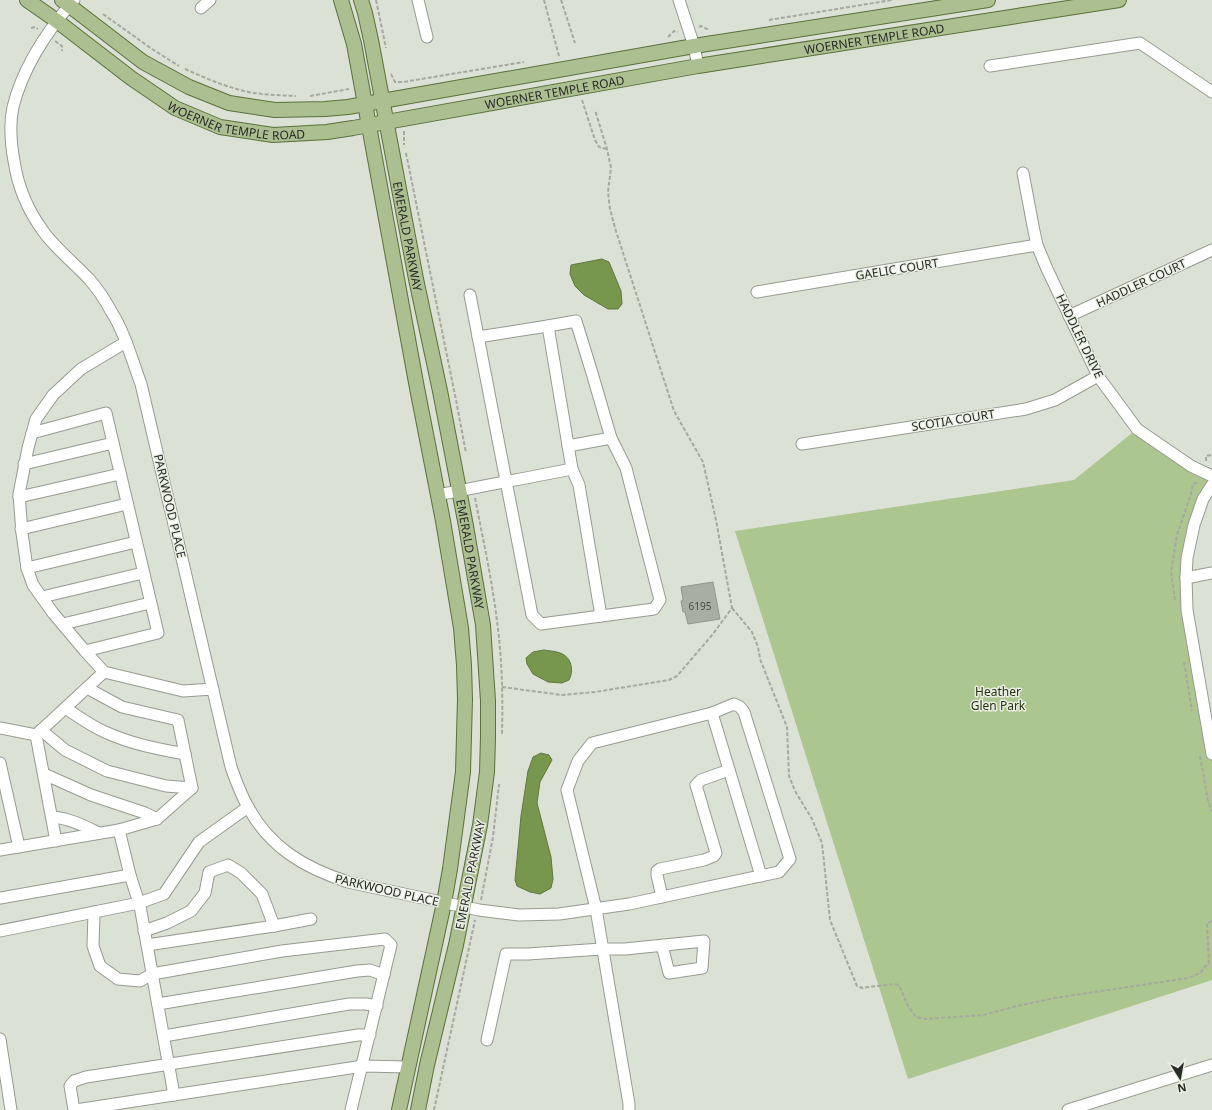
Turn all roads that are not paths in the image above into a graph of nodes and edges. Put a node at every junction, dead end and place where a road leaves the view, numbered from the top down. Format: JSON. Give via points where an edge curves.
{"nodes":[{"id":1,"x":27,"y":0,"type":"edge"},
{"id":2,"x":210,"y":0,"type":"edge"},
{"id":3,"x":341,"y":0,"type":"edge"},
{"id":4,"x":361,"y":0,"type":"edge"},
{"id":5,"x":418,"y":0,"type":"edge"},
{"id":6,"x":679,"y":0,"type":"edge"},
{"id":7,"x":988,"y":0,"type":"edge"},
{"id":8,"x":1119,"y":0,"type":"edge"},
{"id":9,"x":68,"y":2,"type":"edge"},
{"id":10,"x":201,"y":8,"type":"dead end"},
{"id":11,"x":57,"y":21,"type":"junction"},
{"id":12,"x":427,"y":37,"type":"dead end"},
{"id":13,"x":694,"y":46,"type":"junction"},
{"id":14,"x":698,"y":66,"type":"junction"},
{"id":15,"x":990,"y":66,"type":"dead end"},
{"id":16,"x":1212,"y":92,"type":"edge"},
{"id":17,"x":382,"y":101,"type":"junction"},
{"id":18,"x":365,"y":104,"type":"junction"},
{"id":19,"x":386,"y":121,"type":"junction"},
{"id":20,"x":368,"y":125,"type":"junction"},
{"id":21,"x":1023,"y":173,"type":"dead end"},
{"id":22,"x":1037,"y":245,"type":"junction"},
{"id":23,"x":1212,"y":250,"type":"edge"},
{"id":24,"x":757,"y":292,"type":"dead end"},
{"id":25,"x":470,"y":295,"type":"dead end"},
{"id":26,"x":1069,"y":316,"type":"junction"},
{"id":27,"x":548,"y":326,"type":"junction"},
{"id":28,"x":478,"y":337,"type":"junction"},
{"id":29,"x":126,"y":342,"type":"junction"},
{"id":30,"x":1098,"y":376,"type":"junction"},
{"id":31,"x":32,"y":433,"type":"junction"},
{"id":32,"x":611,"y":438,"type":"junction"},
{"id":33,"x":113,"y":443,"type":"junction"},
{"id":34,"x":802,"y":444,"type":"dead end"},
{"id":35,"x":568,"y":446,"type":"junction"},
{"id":36,"x":24,"y":464,"type":"junction"},
{"id":37,"x":572,"y":469,"type":"junction"},
{"id":38,"x":120,"y":474,"type":"junction"},
{"id":39,"x":1212,"y":476,"type":"edge"},
{"id":40,"x":506,"y":482,"type":"junction"},
{"id":41,"x":1212,"y":485,"type":"edge"},
{"id":42,"x":459,"y":491,"type":"junction"},
{"id":43,"x":438,"y":496,"type":"junction"},
{"id":44,"x":19,"y":497,"type":"junction"},
{"id":45,"x":127,"y":504,"type":"junction"},
{"id":46,"x":21,"y":529,"type":"junction"},
{"id":47,"x":136,"y":542,"type":"junction"},
{"id":48,"x":27,"y":568,"type":"junction"},
{"id":49,"x":143,"y":573,"type":"junction"},
{"id":50,"x":1212,"y":573,"type":"edge"},
{"id":51,"x":1186,"y":578,"type":"junction"},
{"id":52,"x":42,"y":597,"type":"junction"},
{"id":53,"x":150,"y":603,"type":"junction"},
{"id":54,"x":601,"y":616,"type":"junction"},
{"id":55,"x":62,"y":624,"type":"junction"},
{"id":56,"x":85,"y":651,"type":"junction"},
{"id":57,"x":104,"y":672,"type":"junction"},
{"id":58,"x":87,"y":688,"type":"junction"},
{"id":59,"x":213,"y":689,"type":"junction"},
{"id":60,"x":65,"y":708,"type":"junction"},
{"id":61,"x":712,"y":713,"type":"junction"},
{"id":62,"x":0,"y":728,"type":"edge"},
{"id":63,"x":39,"y":732,"type":"junction"},
{"id":64,"x":1210,"y":734,"type":"edge"},
{"id":65,"x":186,"y":754,"type":"junction"},
{"id":66,"x":1212,"y":754,"type":"edge"},
{"id":67,"x":0,"y":763,"type":"edge"},
{"id":68,"x":730,"y":770,"type":"junction"},
{"id":69,"x":44,"y":774,"type":"junction"},
{"id":70,"x":192,"y":788,"type":"junction"},
{"id":71,"x":248,"y":807,"type":"junction"},
{"id":72,"x":52,"y":817,"type":"junction"},
{"id":73,"x":157,"y":819,"type":"junction"},
{"id":74,"x":119,"y":830,"type":"junction"},
{"id":75,"x":100,"y":833,"type":"junction"},
{"id":76,"x":56,"y":840,"type":"junction"},
{"id":77,"x":19,"y":847,"type":"junction"},
{"id":78,"x":0,"y":850,"type":"edge"},
{"id":79,"x":130,"y":875,"type":"junction"},
{"id":80,"x":761,"y":876,"type":"junction"},
{"id":81,"x":662,"y":897,"type":"junction"},
{"id":82,"x":0,"y":898,"type":"edge"},
{"id":83,"x":139,"y":903,"type":"junction"},
{"id":84,"x":444,"y":903,"type":"junction"},
{"id":85,"x":464,"y":906,"type":"junction"},
{"id":86,"x":596,"y":909,"type":"junction"},
{"id":87,"x":94,"y":912,"type":"junction"},
{"id":88,"x":311,"y":918,"type":"dead end"},
{"id":89,"x":274,"y":926,"type":"junction"},
{"id":90,"x":0,"y":931,"type":"edge"},
{"id":91,"x":144,"y":931,"type":"junction"},
{"id":92,"x":147,"y":945,"type":"junction"},
{"id":93,"x":662,"y":945,"type":"dead end"},
{"id":94,"x":602,"y":949,"type":"junction"},
{"id":95,"x":152,"y":974,"type":"junction"},
{"id":96,"x":384,"y":975,"type":"junction"},
{"id":97,"x":158,"y":1004,"type":"junction"},
{"id":98,"x":377,"y":1006,"type":"junction"},
{"id":99,"x":370,"y":1035,"type":"junction"},
{"id":100,"x":164,"y":1036,"type":"junction"},
{"id":101,"x":0,"y":1039,"type":"edge"},
{"id":102,"x":487,"y":1040,"type":"dead end"},
{"id":103,"x":169,"y":1065,"type":"junction"},
{"id":104,"x":1212,"y":1065,"type":"edge"},
{"id":105,"x":363,"y":1066,"type":"junction"},
{"id":106,"x":408,"y":1067,"type":"junction"},
{"id":107,"x":174,"y":1095,"type":"junction"},
{"id":108,"x":11,"y":1110,"type":"edge"},
{"id":109,"x":75,"y":1110,"type":"edge"},
{"id":110,"x":352,"y":1110,"type":"edge"},
{"id":111,"x":398,"y":1110,"type":"edge"},
{"id":112,"x":418,"y":1110,"type":"edge"},
{"id":113,"x":629,"y":1110,"type":"edge"},
{"id":114,"x":1068,"y":1110,"type":"edge"}],
"edges":[{"from":1,"to":11,"type":"main road","name":"WOERNER TEMPLE ROAD"},
{"from":2,"to":10,"type":"street"},
{"from":3,"to":18,"type":"main road","name":"EMERALD PARKWAY","via":[[354,44]]},
{"from":4,"to":17,"type":"main road","name":"EMERALD PARKWAY"},
{"from":5,"to":12,"type":"street"},
{"from":6,"to":13,"type":"street"},
{"from":7,"to":13,"type":"main road","name":"WOERNER TEMPLE ROAD"},
{"from":8,"to":14,"type":"main road","name":"WOERNER TEMPLE ROAD"},
{"from":9,"to":11,"type":"street","name":"PARKWOOD PLACE"},
{"from":9,"to":18,"type":"main road","name":"WOERNER TEMPLE ROAD","via":[[143,62],[188,87],[229,103],[275,110],[325,109]]},
{"from":11,"to":20,"type":"main road","name":"WOERNER TEMPLE ROAD","via":[[174,108],[220,127],[272,135],[327,132]]},
{"from":11,"to":29,"type":"street","name":"PARKWOOD PLACE","via":[[24,74],[13,108],[11,139],[15,171],[20,191],[43,231],[90,280],[112,312]]},
{"from":13,"to":14,"type":"street"},
{"from":13,"to":17,"type":"main road","name":"WOERNER TEMPLE ROAD"},
{"from":14,"to":19,"type":"main road","name":"WOERNER TEMPLE ROAD"},
{"from":15,"to":16,"type":"street","via":[[1140,43]]},
{"from":17,"to":18,"type":"main road","name":"WOERNER TEMPLE ROAD"},
{"from":17,"to":19,"type":"main road","name":"EMERALD PARKWAY"},
{"from":18,"to":20,"type":"main road","name":"EMERALD PARKWAY"},
{"from":19,"to":20,"type":"main road","name":"WOERNER TEMPLE ROAD"},
{"from":19,"to":42,"type":"main road","name":"EMERALD PARKWAY"},
{"from":20,"to":43,"type":"main road","name":"EMERALD PARKWAY"},
{"from":21,"to":22,"type":"street","name":"HADDLER DRIVE"},
{"from":22,"to":24,"type":"street","name":"GAELIC COURT"},
{"from":22,"to":26,"type":"street","name":"HADDLER DRIVE"},
{"from":23,"to":26,"type":"street","name":"HADDLER COURT"},
{"from":25,"to":28,"type":"street"},
{"from":26,"to":30,"type":"street","name":"HADDLER DRIVE"},
{"from":27,"to":28,"type":"street"},
{"from":27,"to":32,"type":"street","via":[[576,321]]},
{"from":27,"to":35,"type":"street"},
{"from":28,"to":40,"type":"street"},
{"from":29,"to":31,"type":"street","via":[[81,369],[53,395],[36,418]]},
{"from":29,"to":59,"type":"street","name":"PARKWOOD PLACE","via":[[141,384]]},
{"from":30,"to":34,"type":"street","name":"SCOTIA COURT","via":[[1055,400],[1026,409]]},
{"from":30,"to":39,"type":"street","name":"HADDLER DRIVE","via":[[1136,429],[1191,466]]},
{"from":31,"to":33,"type":"street","via":[[106,413]]},
{"from":31,"to":36,"type":"street"},
{"from":32,"to":35,"type":"street"},
{"from":32,"to":54,"type":"street","via":[[626,468],[660,600],[654,609]]},
{"from":33,"to":36,"type":"street"},
{"from":33,"to":38,"type":"street"},
{"from":35,"to":37,"type":"street"},
{"from":36,"to":44,"type":"street"},
{"from":37,"to":40,"type":"street"},
{"from":37,"to":54,"type":"street","via":[[579,485]]},
{"from":38,"to":44,"type":"street"},
{"from":38,"to":45,"type":"street"},
{"from":40,"to":42,"type":"street"},
{"from":40,"to":54,"type":"street","via":[[532,615],[541,624]]},
{"from":41,"to":51,"type":"street","via":[[1203,499],[1194,525]]},
{"from":42,"to":43,"type":"street"},
{"from":42,"to":85,"type":"main road","name":"EMERALD PARKWAY","via":[[483,625],[488,701],[487,772],[480,825]]},
{"from":43,"to":84,"type":"main road","name":"EMERALD PARKWAY","via":[[461,628],[465,692],[463,772]]},
{"from":44,"to":46,"type":"street"},
{"from":45,"to":46,"type":"street"},
{"from":45,"to":47,"type":"street"},
{"from":46,"to":48,"type":"street"},
{"from":47,"to":48,"type":"street"},
{"from":47,"to":49,"type":"street"},
{"from":48,"to":52,"type":"street","via":[[33,585]]},
{"from":49,"to":52,"type":"street"},
{"from":49,"to":53,"type":"street"},
{"from":50,"to":51,"type":"street"},
{"from":51,"to":64,"type":"street","via":[[1188,610]]},
{"from":52,"to":55,"type":"street"},
{"from":53,"to":55,"type":"street"},
{"from":53,"to":56,"type":"street","via":[[158,633]]},
{"from":55,"to":56,"type":"street"},
{"from":56,"to":57,"type":"street"},
{"from":57,"to":58,"type":"street"},
{"from":57,"to":59,"type":"street","via":[[183,691]]},
{"from":58,"to":60,"type":"street"},
{"from":58,"to":65,"type":"street","via":[[122,707],[178,720]]},
{"from":59,"to":71,"type":"street","name":"PARKWOOD PLACE","via":[[231,767]]},
{"from":60,"to":63,"type":"street"},
{"from":60,"to":65,"type":"street","via":[[125,740],[154,749]]},
{"from":61,"to":68,"type":"street"},
{"from":61,"to":80,"type":"street","name":"PARKWOOD PLACE","via":[[734,704],[740,706],[744,712],[790,859],[779,872]]},
{"from":61,"to":86,"type":"street","via":[[592,743],[578,761],[567,790]]},
{"from":62,"to":63,"type":"street"},
{"from":63,"to":69,"type":"street"},
{"from":63,"to":70,"type":"street","via":[[65,750],[107,771],[166,786]]},
{"from":64,"to":66,"type":"street"},
{"from":65,"to":70,"type":"street"},
{"from":67,"to":77,"type":"street"},
{"from":68,"to":80,"type":"street"},
{"from":68,"to":81,"type":"street","via":[[701,780],[696,785],[716,853],[704,860],[657,871]]},
{"from":69,"to":72,"type":"street"},
{"from":69,"to":73,"type":"street","via":[[91,795]]},
{"from":70,"to":73,"type":"street"},
{"from":71,"to":83,"type":"street","via":[[199,842],[164,894]]},
{"from":71,"to":84,"type":"street","name":"PARKWOOD PLACE","via":[[273,841],[290,856],[309,867],[348,882]]},
{"from":72,"to":75,"type":"street","via":[[74,822]]},
{"from":72,"to":76,"type":"street"},
{"from":73,"to":74,"type":"street"},
{"from":74,"to":75,"type":"street"},
{"from":74,"to":79,"type":"street"},
{"from":75,"to":76,"type":"street"},
{"from":76,"to":77,"type":"street"},
{"from":77,"to":78,"type":"street"},
{"from":79,"to":82,"type":"street"},
{"from":79,"to":83,"type":"street"},
{"from":80,"to":81,"type":"street","name":"PARKWOOD PLACE"},
{"from":81,"to":86,"type":"street","name":"PARKWOOD PLACE"},
{"from":83,"to":87,"type":"street"},
{"from":83,"to":91,"type":"street"},
{"from":84,"to":85,"type":"street","name":"PARKWOOD PLACE"},
{"from":84,"to":106,"type":"main road","name":"EMERALD PARKWAY"},
{"from":85,"to":86,"type":"street","name":"PARKWOOD PLACE","via":[[519,915],[559,914]]},
{"from":85,"to":112,"type":"main road","name":"EMERALD PARKWAY"},
{"from":86,"to":94,"type":"street"},
{"from":87,"to":90,"type":"street"},
{"from":87,"to":95,"type":"street","via":[[93,946],[100,966],[118,979],[140,981]]},
{"from":88,"to":89,"type":"street"},
{"from":89,"to":91,"type":"street","via":[[262,894],[241,873],[228,865],[209,872],[205,893],[192,911]]},
{"from":89,"to":92,"type":"street"},
{"from":91,"to":92,"type":"street"},
{"from":92,"to":95,"type":"street"},
{"from":93,"to":94,"type":"street","via":[[625,950]]},
{"from":94,"to":102,"type":"street","via":[[506,954]]},
{"from":94,"to":113,"type":"street"},
{"from":95,"to":96,"type":"street","via":[[282,951],[385,939],[391,945]]},
{"from":95,"to":97,"type":"street"},
{"from":96,"to":97,"type":"street","via":[[370,970],[357,971]]},
{"from":96,"to":98,"type":"street"},
{"from":97,"to":100,"type":"street"},
{"from":98,"to":99,"type":"street"},
{"from":98,"to":100,"type":"street","via":[[349,1004]]},
{"from":99,"to":103,"type":"street","via":[[358,1034]]},
{"from":99,"to":105,"type":"street"},
{"from":100,"to":103,"type":"street"},
{"from":101,"to":108,"type":"street"},
{"from":103,"to":107,"type":"street"},
{"from":103,"to":109,"type":"street","via":[[74,1081],[70,1086]]},
{"from":104,"to":114,"type":"street"},
{"from":105,"to":106,"type":"street"},
{"from":105,"to":107,"type":"street"},
{"from":105,"to":110,"type":"street"},
{"from":106,"to":111,"type":"main road","name":"EMERALD PARKWAY"},
{"from":107,"to":109,"type":"street"}]}
